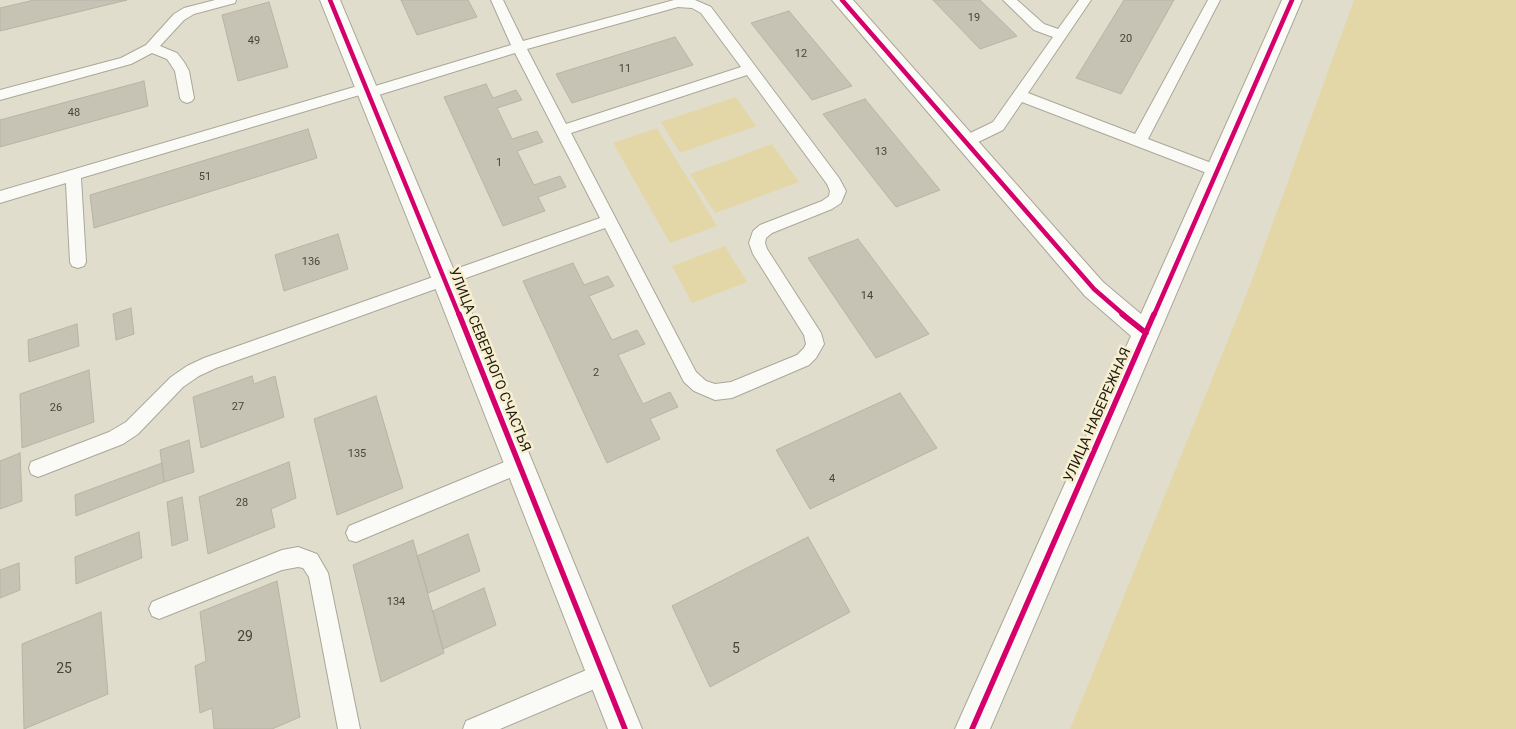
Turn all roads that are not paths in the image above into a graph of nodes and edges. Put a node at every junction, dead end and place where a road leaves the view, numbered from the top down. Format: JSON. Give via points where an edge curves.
{"nodes":[{"id":1,"x":230,"y":0,"type":"edge"},
{"id":2,"x":330,"y":0,"type":"edge"},
{"id":3,"x":497,"y":0,"type":"edge"},
{"id":4,"x":842,"y":0,"type":"edge"},
{"id":5,"x":1009,"y":0,"type":"edge"},
{"id":6,"x":1085,"y":0,"type":"edge"},
{"id":7,"x":1214,"y":0,"type":"edge"},
{"id":8,"x":1292,"y":0,"type":"edge"},
{"id":9,"x":1061,"y":35,"type":"junction"},
{"id":10,"x":519,"y":47,"type":"junction"},
{"id":11,"x":151,"y":48,"type":"junction"},
{"id":12,"x":750,"y":69,"type":"junction"},
{"id":13,"x":368,"y":91,"type":"junction"},
{"id":14,"x":0,"y":95,"type":"edge"},
{"id":15,"x":1019,"y":95,"type":"junction"},
{"id":16,"x":187,"y":98,"type":"dead end"},
{"id":17,"x":562,"y":131,"type":"junction"},
{"id":18,"x":1139,"y":141,"type":"junction"},
{"id":19,"x":965,"y":142,"type":"junction"},
{"id":20,"x":1217,"y":171,"type":"junction"},
{"id":21,"x":73,"y":175,"type":"junction"},
{"id":22,"x":0,"y":196,"type":"edge"},
{"id":23,"x":608,"y":221,"type":"junction"},
{"id":24,"x":78,"y":262,"type":"dead end"},
{"id":25,"x":446,"y":280,"type":"junction"},
{"id":26,"x":1146,"y":333,"type":"junction"},
{"id":27,"x":519,"y":465,"type":"junction"},
{"id":28,"x":38,"y":468,"type":"dead end"},
{"id":29,"x":356,"y":533,"type":"dead end"},
{"id":30,"x":159,"y":609,"type":"dead end"},
{"id":31,"x":603,"y":674,"type":"junction"},
{"id":32,"x":349,"y":729,"type":"edge"},
{"id":33,"x":474,"y":729,"type":"edge"},
{"id":34,"x":625,"y":729,"type":"edge"},
{"id":35,"x":972,"y":729,"type":"edge"}],
"edges":[{"from":1,"to":11,"type":"lane","via":[[179,17]]},
{"from":2,"to":13,"type":"street","name":"УЛИЦА СЕВЕРНОГО СЧАСТЬЯ"},
{"from":3,"to":10,"type":"lane"},
{"from":4,"to":19,"type":"street"},
{"from":5,"to":9,"type":"lane","via":[[1039,27]]},
{"from":6,"to":9,"type":"lane"},
{"from":7,"to":18,"type":"lane"},
{"from":8,"to":20,"type":"street","name":"УЛИЦА НАБЕРЕЖНАЯ"},
{"from":9,"to":15,"type":"lane"},
{"from":10,"to":12,"type":"lane","via":[[662,6],[695,4],[706,10]]},
{"from":10,"to":13,"type":"lane"},
{"from":10,"to":17,"type":"lane"},
{"from":11,"to":14,"type":"lane","via":[[126,61]]},
{"from":11,"to":16,"type":"lane","via":[[172,56],[178,62]]},
{"from":12,"to":17,"type":"lane"},
{"from":12,"to":23,"type":"lane","via":[[838,191],[836,199],[827,205],[766,229],[759,235],[757,243],[812,334],[814,344],[810,353],[803,360],[732,390],[715,392],[700,386],[690,377]]},
{"from":13,"to":21,"type":"lane"},
{"from":13,"to":25,"type":"street","name":"УЛИЦА СЕВЕРНОГО СЧАСТЬЯ"},
{"from":15,"to":18,"type":"lane"},
{"from":15,"to":19,"type":"lane","via":[[998,126]]},
{"from":17,"to":23,"type":"lane"},
{"from":18,"to":20,"type":"lane"},
{"from":19,"to":26,"type":"street","via":[[1094,289]]},
{"from":20,"to":26,"type":"street","name":"УЛИЦА НАБЕРЕЖНАЯ"},
{"from":21,"to":22,"type":"lane"},
{"from":21,"to":24,"type":"lane"},
{"from":23,"to":25,"type":"lane"},
{"from":25,"to":27,"type":"street","name":"УЛИЦА СЕВЕРНОГО СЧАСТЬЯ"},
{"from":25,"to":28,"type":"lane","via":[[202,367],[177,382],[132,428],[116,438]]},
{"from":26,"to":35,"type":"street","name":"УЛИЦА НАБЕРЕЖНАЯ"},
{"from":27,"to":29,"type":"lane"},
{"from":27,"to":31,"type":"street","name":"УЛИЦА СЕВЕРНОГО СЧАСТЬЯ"},
{"from":30,"to":32,"type":"lane","via":[[282,560],[298,557],[310,561],[318,573]]},
{"from":31,"to":33,"type":"lane"},
{"from":31,"to":34,"type":"street","name":"УЛИЦА СЕВЕРНОГО СЧАСТЬЯ"}]}
